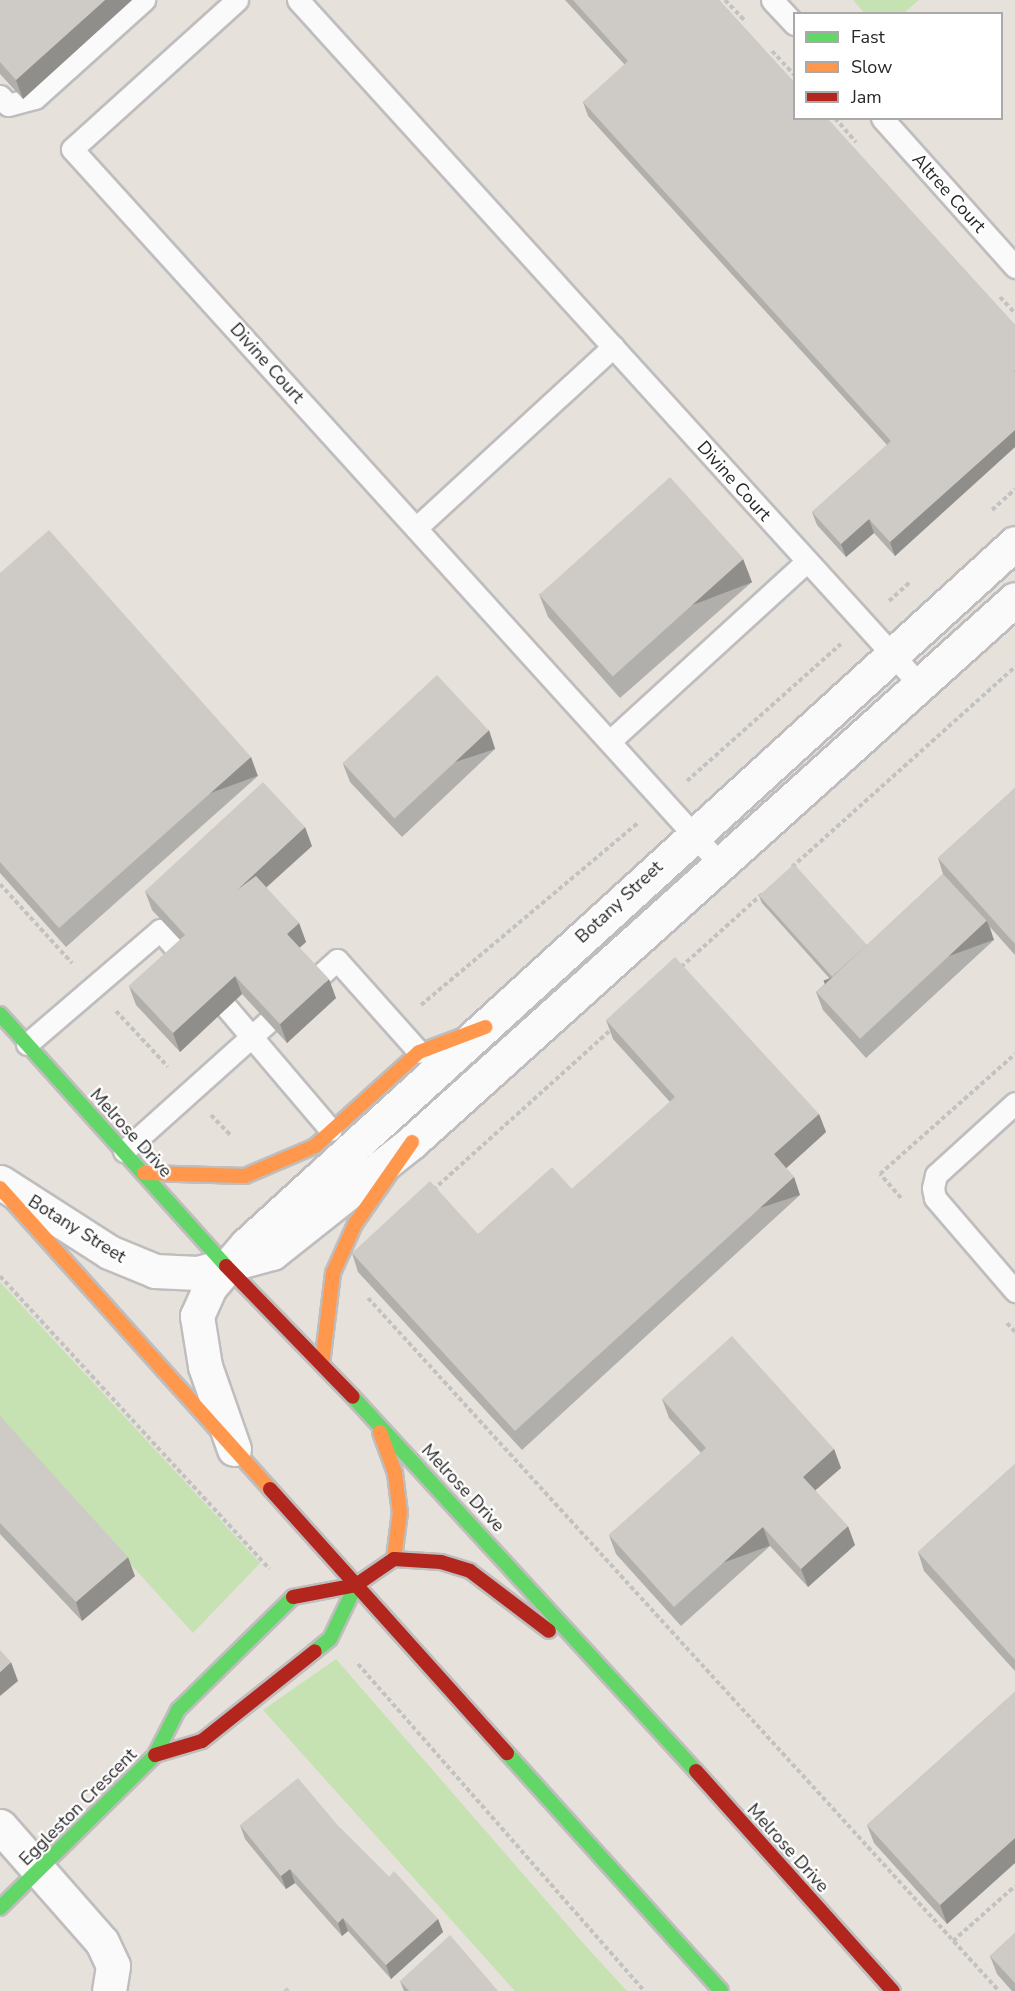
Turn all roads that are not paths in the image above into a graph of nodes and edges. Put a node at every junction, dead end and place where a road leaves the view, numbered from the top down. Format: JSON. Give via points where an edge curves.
{"nodes":[{"id":1,"x":144,"y":0,"type":"edge"},
{"id":2,"x":237,"y":0,"type":"edge"},
{"id":3,"x":298,"y":0,"type":"edge"},
{"id":4,"x":772,"y":0,"type":"edge"},
{"id":5,"x":793,"y":22,"type":"edge"},
{"id":6,"x":0,"y":96,"type":"edge"},
{"id":7,"x":884,"y":120,"type":"edge"},
{"id":8,"x":1015,"y":267,"type":"edge"},
{"id":9,"x":613,"y":347,"type":"junction"},
{"id":10,"x":416,"y":528,"type":"junction"},
{"id":11,"x":1015,"y":543,"type":"edge"},
{"id":12,"x":807,"y":561,"type":"junction"},
{"id":13,"x":1015,"y":599,"type":"edge"},
{"id":14,"x":891,"y":654,"type":"junction"},
{"id":15,"x":920,"y":685,"type":"junction"},
{"id":16,"x":610,"y":741,"type":"junction"},
{"id":17,"x":693,"y":833,"type":"junction"},
{"id":18,"x":721,"y":865,"type":"junction"},
{"id":19,"x":185,"y":959,"type":"edge"},
{"id":20,"x":317,"y":978,"type":"edge"},
{"id":21,"x":227,"y":1008,"type":"edge"},
{"id":22,"x":0,"y":1014,"type":"edge"},
{"id":23,"x":268,"y":1022,"type":"edge"},
{"id":24,"x":485,"y":1027,"type":"junction"},
{"id":25,"x":251,"y":1037,"type":"junction"},
{"id":26,"x":27,"y":1044,"type":"junction"},
{"id":27,"x":419,"y":1052,"type":"junction"},
{"id":28,"x":1015,"y":1103,"type":"edge"},
{"id":29,"x":331,"y":1130,"type":"junction"},
{"id":30,"x":412,"y":1142,"type":"junction"},
{"id":31,"x":124,"y":1151,"type":"junction"},
{"id":32,"x":144,"y":1173,"type":"junction"},
{"id":33,"x":0,"y":1182,"type":"edge"},
{"id":34,"x":0,"y":1188,"type":"edge"},
{"id":35,"x":227,"y":1267,"type":"junction"},
{"id":36,"x":1015,"y":1291,"type":"edge"},
{"id":37,"x":322,"y":1364,"type":"junction"},
{"id":38,"x":377,"y":1422,"type":"junction"},
{"id":39,"x":235,"y":1452,"type":"junction"},
{"id":40,"x":394,"y":1559,"type":"junction"},
{"id":41,"x":356,"y":1585,"type":"junction"},
{"id":42,"x":580,"y":1646,"type":"junction"},
{"id":43,"x":155,"y":1755,"type":"junction"},
{"id":44,"x":0,"y":1826,"type":"edge"},
{"id":45,"x":38,"y":1873,"type":"junction"},
{"id":46,"x":0,"y":1908,"type":"edge"},
{"id":47,"x":109,"y":1991,"type":"edge"},
{"id":48,"x":721,"y":1991,"type":"edge"},
{"id":49,"x":894,"y":1991,"type":"edge"}],
"edges":[{"from":1,"to":6,"type":"lane","via":[[35,99],[8,105]]},
{"from":2,"to":10,"type":"lane","name":"Divine Court","via":[[72,149]]},
{"from":3,"to":9,"type":"lane","name":"Divine Court"},
{"from":4,"to":5,"type":"lane"},
{"from":7,"to":8,"type":"lane","name":"Altree Court"},
{"from":9,"to":10,"type":"lane"},
{"from":9,"to":12,"type":"lane","name":"Divine Court"},
{"from":10,"to":16,"type":"lane","name":"Divine Court"},
{"from":11,"to":14,"type":"street","name":"Botany Street"},
{"from":12,"to":14,"type":"lane","name":"Divine Court"},
{"from":12,"to":16,"type":"lane"},
{"from":13,"to":15,"type":"street","name":"Botany Street"},
{"from":14,"to":15,"type":"lane","name":"Divine Court"},
{"from":14,"to":17,"type":"street","name":"Botany Street"},
{"from":15,"to":18,"type":"street","name":"Botany Street"},
{"from":16,"to":17,"type":"lane","name":"Divine Court"},
{"from":17,"to":18,"type":"lane","name":"Divine Court"},
{"from":17,"to":24,"type":"street","name":"Botany Street"},
{"from":18,"to":30,"type":"street","name":"Botany Street"},
{"from":19,"to":26,"type":"lane","via":[[160,930]]},
{"from":20,"to":27,"type":"lane","via":[[337,960]]},
{"from":21,"to":25,"type":"lane"},
{"from":22,"to":26,"type":"main road","name":"Melrose Drive"},
{"from":23,"to":25,"type":"lane"},
{"from":24,"to":27,"type":"main road"},
{"from":24,"to":35,"type":"street","name":"Botany Street"},
{"from":25,"to":29,"type":"lane"},
{"from":25,"to":31,"type":"lane"},
{"from":26,"to":31,"type":"main road","name":"Melrose Drive"},
{"from":27,"to":29,"type":"main road"},
{"from":28,"to":36,"type":"lane","via":[[936,1175],[933,1188],[935,1198]]},
{"from":29,"to":32,"type":"main road","via":[[315,1146],[245,1176]]},
{"from":30,"to":35,"type":"street","name":"Botany Street","via":[[287,1244]]},
{"from":30,"to":37,"type":"main road","via":[[355,1224],[333,1273]]},
{"from":31,"to":32,"type":"main road","name":"Melrose Drive"},
{"from":32,"to":35,"type":"main road","name":"Melrose Drive"},
{"from":33,"to":35,"type":"street","name":"Botany Street","via":[[134,1265],[198,1273]]},
{"from":34,"to":39,"type":"main road"},
{"from":35,"to":37,"type":"main road","name":"Melrose Drive"},
{"from":35,"to":39,"type":"street","name":"Botany Street","via":[[210,1287],[197,1316],[198,1336]]},
{"from":37,"to":38,"type":"main road","name":"Melrose Drive"},
{"from":38,"to":40,"type":"main road","via":[[395,1473],[400,1512]]},
{"from":38,"to":42,"type":"main road","name":"Melrose Drive"},
{"from":39,"to":41,"type":"main road"},
{"from":40,"to":41,"type":"main road","name":"Eggleston Crescent"},
{"from":40,"to":42,"type":"main road","via":[[441,1562],[470,1571],[539,1626]]},
{"from":41,"to":43,"type":"main road","name":"Eggleston Crescent","via":[[330,1639],[202,1741]]},
{"from":41,"to":43,"type":"main road","name":"Eggleston Crescent","via":[[295,1595],[178,1710]]},
{"from":41,"to":48,"type":"main road"},
{"from":42,"to":49,"type":"main road","name":"Melrose Drive"},
{"from":43,"to":45,"type":"main road","name":"Eggleston Crescent"},
{"from":44,"to":45,"type":"street"},
{"from":45,"to":46,"type":"main road","name":"Eggleston Crescent"},
{"from":45,"to":47,"type":"street","via":[[102,1942],[113,1966]]}]}
